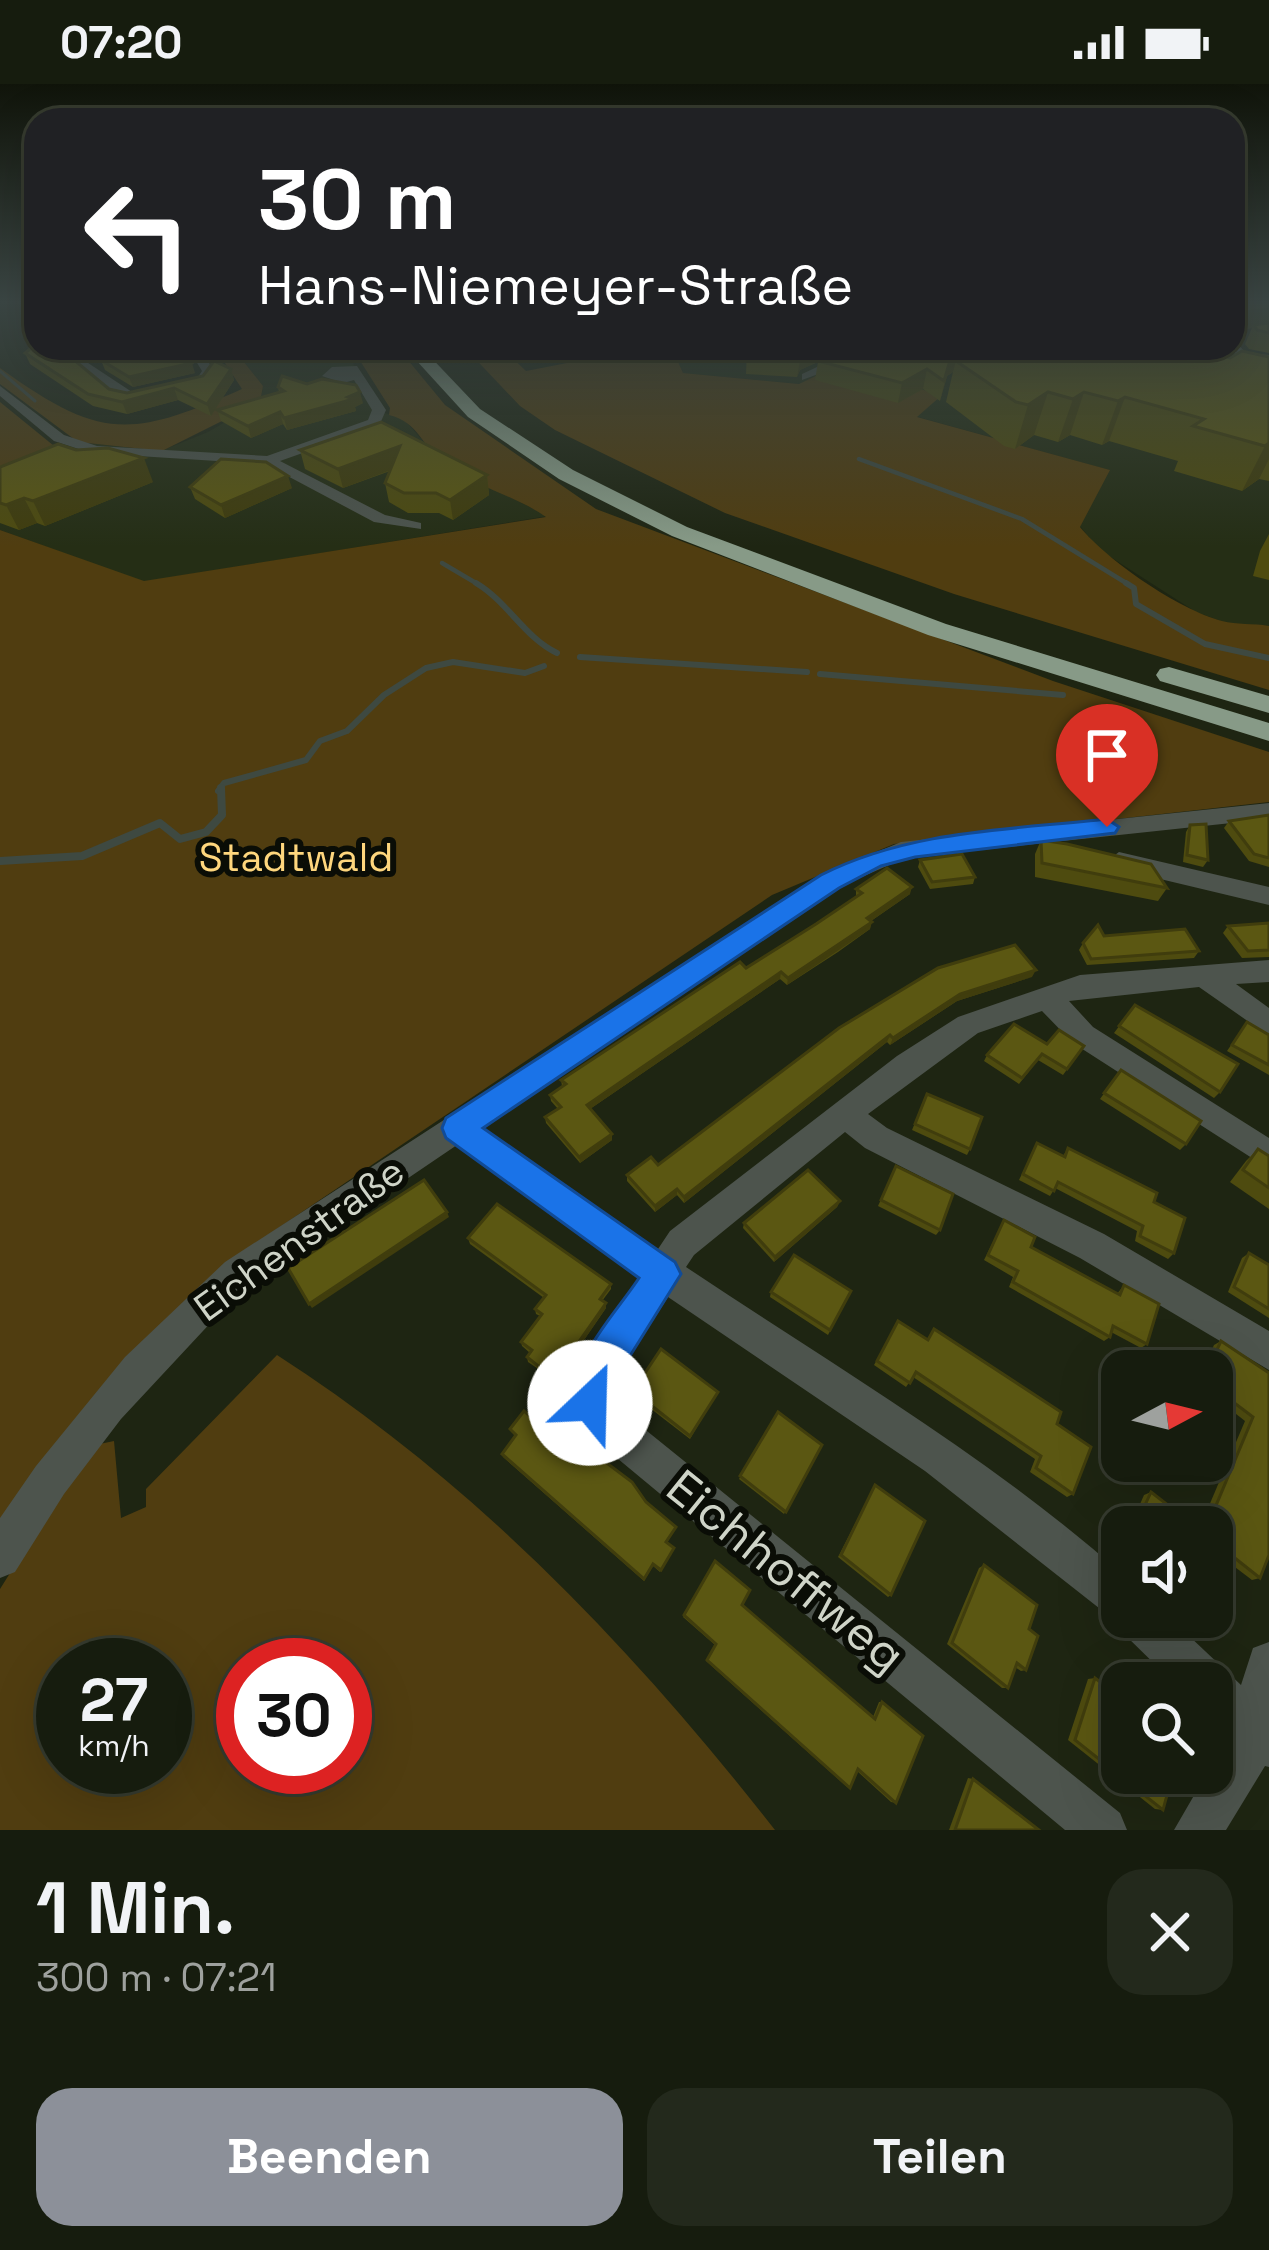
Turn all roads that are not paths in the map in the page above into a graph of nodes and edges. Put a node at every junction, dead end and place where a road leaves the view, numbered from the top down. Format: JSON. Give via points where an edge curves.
{"nodes":[{"id":1,"x":107,"y":383,"type":"edge"},
{"id":2,"x":184,"y":383,"type":"edge"},
{"id":3,"x":362,"y":383,"type":"edge"},
{"id":4,"x":440,"y":383,"type":"edge"},
{"id":5,"x":473,"y":383,"type":"edge"},
{"id":6,"x":0,"y":390,"type":"edge"},
{"id":7,"x":268,"y":460,"type":"junction"},
{"id":8,"x":674,"y":505,"type":"dead end"},
{"id":9,"x":714,"y":521,"type":"dead end"},
{"id":10,"x":415,"y":526,"type":"dead end"},
{"id":11,"x":927,"y":599,"type":"dead end"},
{"id":12,"x":995,"y":622,"type":"dead end"},
{"id":13,"x":1269,"y":705,"type":"edge"},
{"id":14,"x":1269,"y":732,"type":"edge"},
{"id":15,"x":1269,"y":811,"type":"edge"},
{"id":16,"x":1016,"y":837,"type":"junction"},
{"id":17,"x":1269,"y":896,"type":"edge"},
{"id":18,"x":1269,"y":971,"type":"edge"},
{"id":19,"x":1204,"y":976,"type":"junction"},
{"id":20,"x":1047,"y":997,"type":"junction"},
{"id":21,"x":1269,"y":1024,"type":"edge"},
{"id":22,"x":846,"y":1115,"type":"junction"},
{"id":23,"x":458,"y":1128,"type":"junction"},
{"id":24,"x":1269,"y":1155,"type":"edge"},
{"id":25,"x":663,"y":1274,"type":"junction"},
{"id":26,"x":1269,"y":1352,"type":"edge"},
{"id":27,"x":0,"y":1557,"type":"edge"},
{"id":28,"x":1101,"y":1584,"type":"edge"},
{"id":29,"x":1159,"y":1638,"type":"edge"},
{"id":30,"x":1184,"y":1662,"type":"edge"},
{"id":31,"x":1269,"y":1664,"type":"edge"},
{"id":32,"x":1233,"y":1709,"type":"edge"},
{"id":33,"x":1261,"y":1736,"type":"edge"},
{"id":34,"x":1102,"y":1830,"type":"edge"},
{"id":35,"x":1198,"y":1830,"type":"edge"}],
"edges":[{"from":1,"to":2,"type":"street","via":[[122,394]]},
{"from":3,"to":7,"type":"street","via":[[379,410],[374,423]]},
{"from":4,"to":14,"type":"highway","via":[[499,433],[672,527],[907,616]]},
{"from":5,"to":8,"type":"highway","via":[[530,429]]},
{"from":6,"to":7,"type":"street","via":[[71,446]]},
{"from":7,"to":10,"type":"street","via":[[380,519]]},
{"from":9,"to":11,"type":"highway"},
{"from":12,"to":13,"type":"highway"},
{"from":15,"to":16,"type":"street","name":"Eichenstraße"},
{"from":16,"to":17,"type":"street"},
{"from":16,"to":23,"type":"street","name":"Eichenstraße","via":[[901,850],[855,868]]},
{"from":18,"to":19,"type":"street","name":"Eichhoffweg"},
{"from":19,"to":20,"type":"street","name":"Eichhoffweg","via":[[1081,986]]},
{"from":19,"to":21,"type":"street"},
{"from":20,"to":22,"type":"street","name":"Eichhoffweg","via":[[968,1024]]},
{"from":20,"to":24,"type":"street","via":[[1083,1035]]},
{"from":22,"to":25,"type":"street","name":"Eichhoffweg","via":[[705,1222]]},
{"from":22,"to":26,"type":"street"},
{"from":23,"to":25,"type":"street"},
{"from":23,"to":27,"type":"street","name":"Eichenstraße","via":[[274,1248],[195,1311],[84,1439]]},
{"from":25,"to":28,"type":"street","via":[[1001,1502]]},
{"from":25,"to":34,"type":"street","name":"Eichhoffweg","via":[[592,1383],[590,1403],[602,1420]]},
{"from":29,"to":30,"type":"street"},
{"from":31,"to":33,"type":"street"},
{"from":32,"to":33,"type":"street"},
{"from":33,"to":35,"type":"street"}]}
